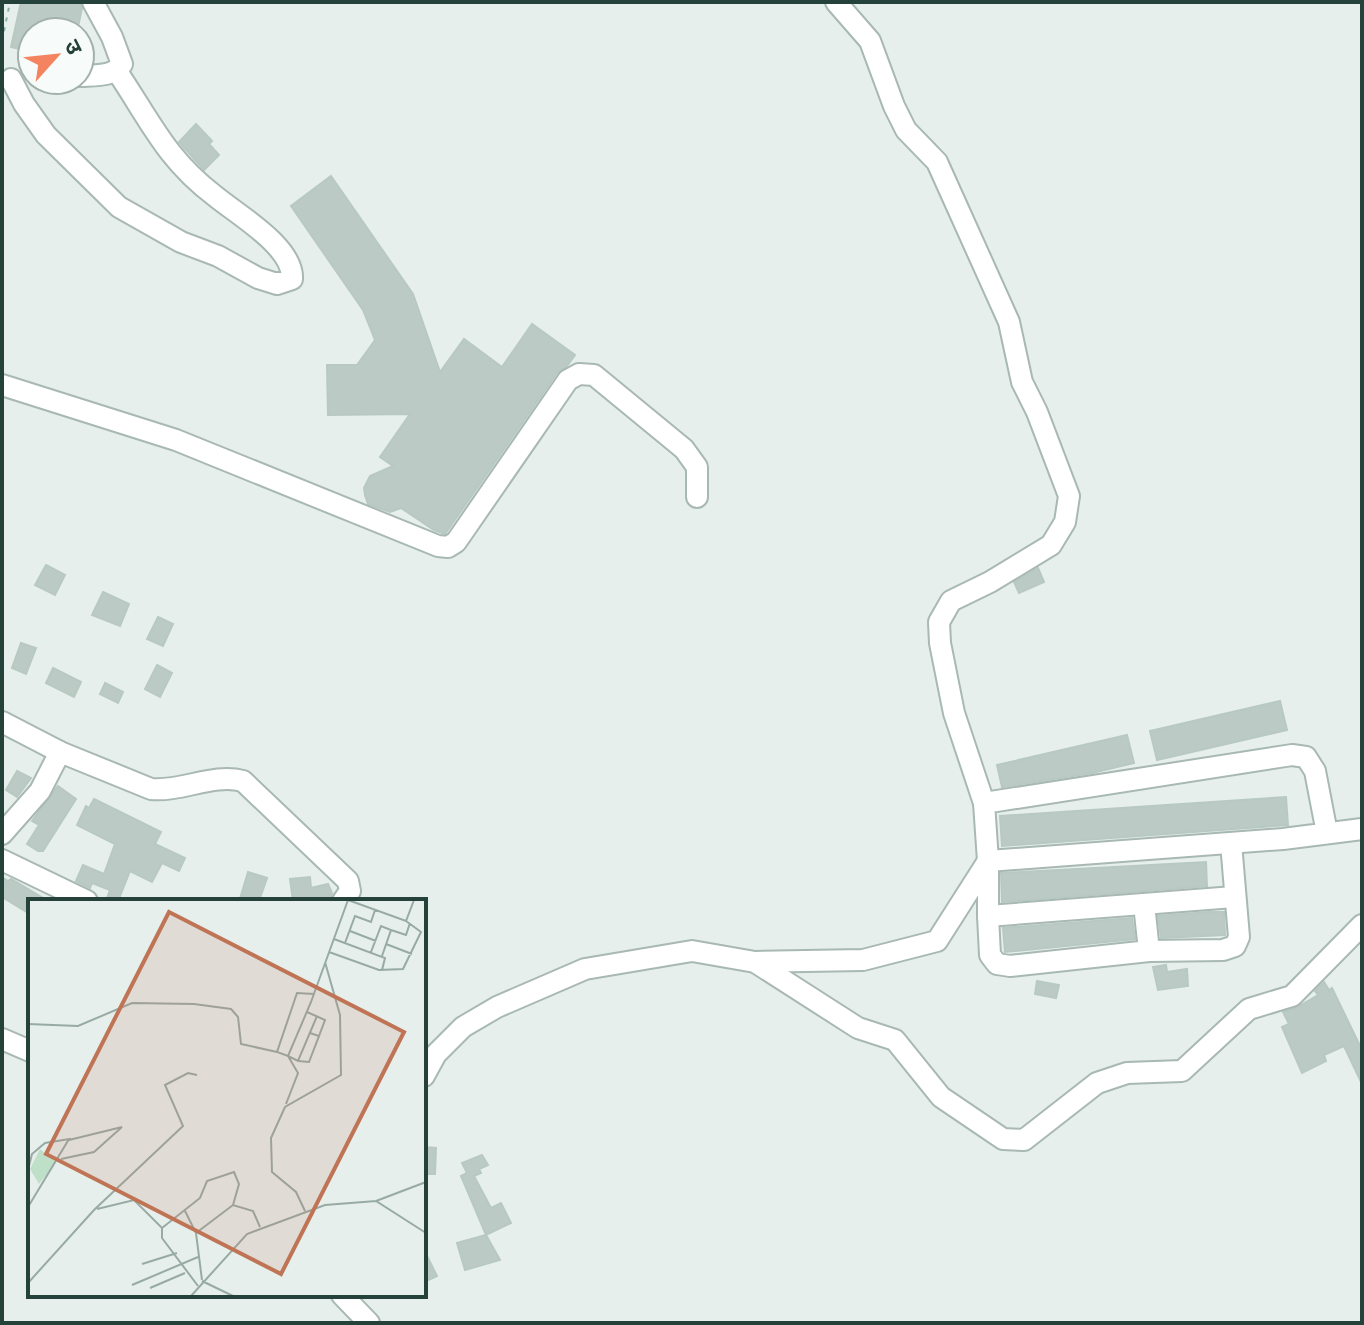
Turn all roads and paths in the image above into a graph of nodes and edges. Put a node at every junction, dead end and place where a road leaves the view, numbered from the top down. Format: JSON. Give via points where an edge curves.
{"nodes":[{"id":1,"x":10,"y":2,"type":"edge"},
{"id":2,"x":93,"y":2,"type":"edge"},
{"id":3,"x":836,"y":2,"type":"edge"},
{"id":4,"x":2,"y":41,"type":"edge"},
{"id":5,"x":116,"y":70,"type":"junction"},
{"id":6,"x":96,"y":75,"type":"edge"},
{"id":7,"x":6,"y":79,"type":"edge"},
{"id":8,"x":2,"y":385,"type":"edge"},
{"id":9,"x":697,"y":497,"type":"dead end"},
{"id":10,"x":2,"y":722,"type":"edge"},
{"id":11,"x":60,"y":752,"type":"junction"},
{"id":12,"x":984,"y":803,"type":"junction"},
{"id":13,"x":1362,"y":829,"type":"edge"},
{"id":14,"x":1327,"y":833,"type":"junction"},
{"id":15,"x":2,"y":834,"type":"edge"},
{"id":16,"x":1231,"y":843,"type":"junction"},
{"id":17,"x":2,"y":860,"type":"edge"},
{"id":18,"x":988,"y":861,"type":"junction"},
{"id":19,"x":1234,"y":897,"type":"junction"},
{"id":20,"x":83,"y":899,"type":"edge"},
{"id":21,"x":344,"y":899,"type":"edge"},
{"id":22,"x":1144,"y":904,"type":"junction"},
{"id":23,"x":988,"y":916,"type":"junction"},
{"id":24,"x":1362,"y":925,"type":"edge"},
{"id":25,"x":1149,"y":951,"type":"junction"},
{"id":26,"x":755,"y":962,"type":"junction"},
{"id":27,"x":2,"y":1039,"type":"edge"},
{"id":28,"x":28,"y":1050,"type":"edge"},
{"id":29,"x":426,"y":1072,"type":"edge"},
{"id":30,"x":344,"y":1297,"type":"edge"},
{"id":31,"x":369,"y":1323,"type":"edge"}],
"edges":[{"from":1,"to":4,"type":"path"},
{"from":2,"to":5,"type":"street","via":[[121,57]]},
{"from":3,"to":12,"type":"street","via":[[870,41],[906,130],[937,162],[1009,322],[1022,382],[1069,496],[1065,522],[1051,545],[951,601],[939,622],[954,713]]},
{"from":5,"to":6,"type":"street"},
{"from":5,"to":7,"type":"street","via":[[176,162],[274,243],[289,259],[292,279],[277,284],[258,278],[119,207],[46,135]]},
{"from":8,"to":9,"type":"street","via":[[176,440],[448,547],[568,380],[594,375],[684,449],[697,467]]},
{"from":10,"to":11,"type":"street"},
{"from":11,"to":15,"type":"street","via":[[40,791]]},
{"from":11,"to":21,"type":"street","via":[[151,789],[243,781],[348,881]]},
{"from":12,"to":14,"type":"street","via":[[1292,755],[1306,757],[1315,771]]},
{"from":12,"to":18,"type":"street"},
{"from":13,"to":14,"type":"street"},
{"from":14,"to":16,"type":"street"},
{"from":16,"to":18,"type":"street"},
{"from":16,"to":19,"type":"street"},
{"from":17,"to":20,"type":"street"},
{"from":18,"to":23,"type":"street"},
{"from":18,"to":26,"type":"street","via":[[937,941],[863,960]]},
{"from":19,"to":22,"type":"street"},
{"from":19,"to":25,"type":"street","via":[[1239,937],[1235,946]]},
{"from":22,"to":23,"type":"street"},
{"from":22,"to":25,"type":"street"},
{"from":23,"to":25,"type":"street","via":[[990,955],[997,964]]},
{"from":24,"to":26,"type":"street","via":[[1292,996],[1249,1009],[1182,1071],[1127,1073],[1097,1083],[1024,1140],[1003,1139],[941,1097],[895,1040],[858,1028]]},
{"from":26,"to":29,"type":"street","via":[[692,951],[585,969],[463,1027]]},
{"from":27,"to":28,"type":"street"},
{"from":30,"to":31,"type":"street"}]}
